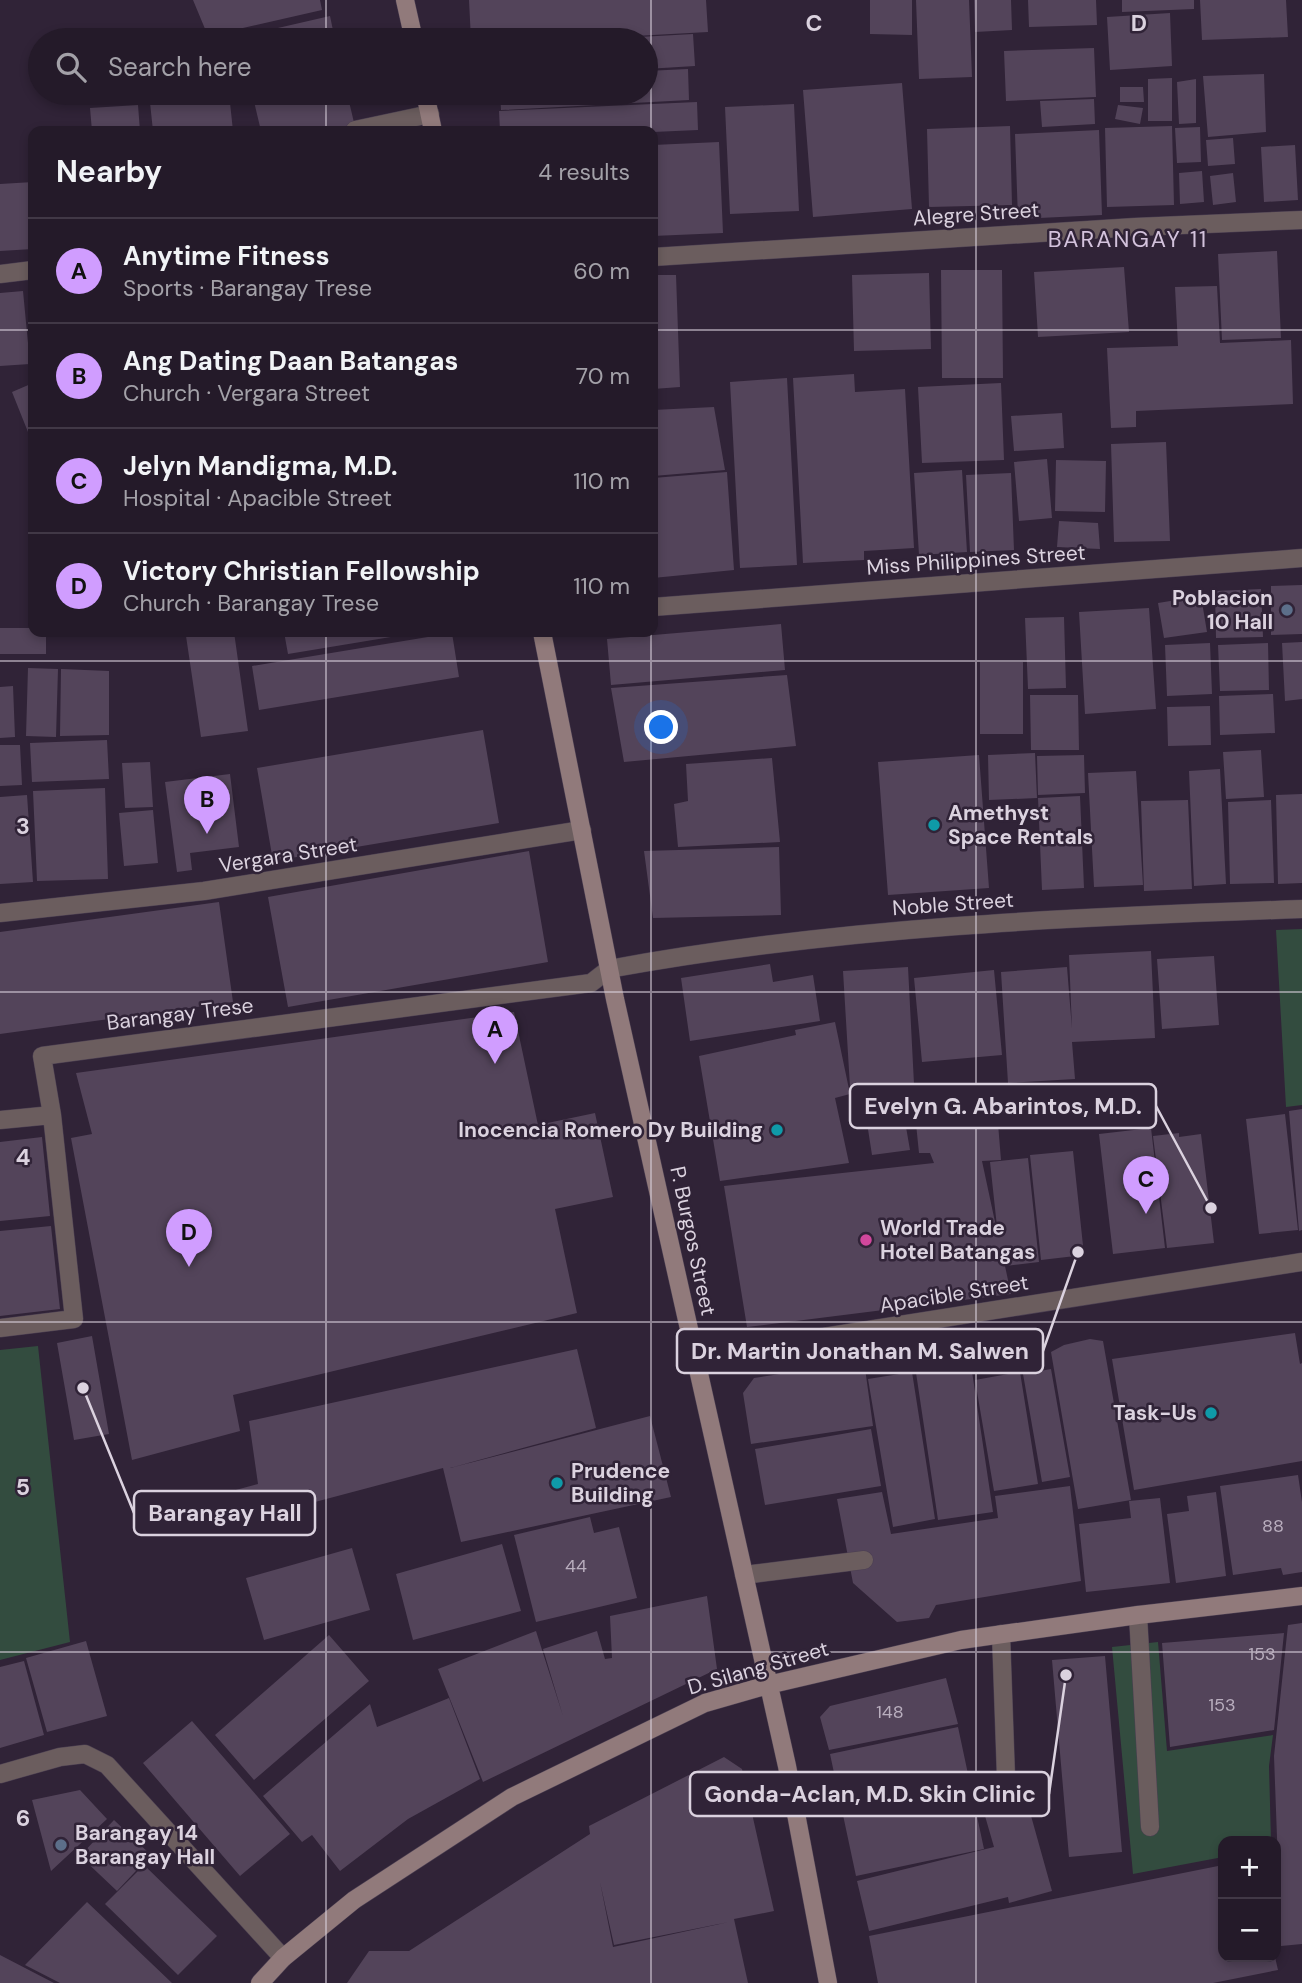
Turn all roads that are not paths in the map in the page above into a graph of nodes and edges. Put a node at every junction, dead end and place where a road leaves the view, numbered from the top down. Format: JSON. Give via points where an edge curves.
{"nodes":[{"id":1,"x":405,"y":0,"type":"edge"},
{"id":2,"x":411,"y":28,"type":"edge"},
{"id":3,"x":427,"y":105,"type":"edge"},
{"id":4,"x":431,"y":123,"type":"edge"},
{"id":5,"x":398,"y":126,"type":"edge"},
{"id":6,"x":1302,"y":220,"type":"edge"},
{"id":7,"x":658,"y":257,"type":"edge"},
{"id":8,"x":28,"y":271,"type":"edge"},
{"id":9,"x":0,"y":274,"type":"edge"},
{"id":10,"x":1302,"y":558,"type":"edge"},
{"id":11,"x":658,"y":607,"type":"edge"},
{"id":12,"x":543,"y":637,"type":"edge"},
{"id":13,"x":582,"y":830,"type":"junction"},
{"id":14,"x":1302,"y":909,"type":"edge"},
{"id":15,"x":0,"y":913,"type":"edge"},
{"id":16,"x":609,"y":969,"type":"junction"},
{"id":17,"x":52,"y":1115,"type":"junction"},
{"id":18,"x":0,"y":1120,"type":"edge"},
{"id":19,"x":1302,"y":1262,"type":"edge"},
{"id":20,"x":0,"y":1328,"type":"edge"},
{"id":21,"x":695,"y":1357,"type":"junction"},
{"id":22,"x":864,"y":1560,"type":"dead end"},
{"id":23,"x":744,"y":1576,"type":"junction"},
{"id":24,"x":1302,"y":1596,"type":"edge"},
{"id":25,"x":1138,"y":1615,"type":"junction"},
{"id":26,"x":1001,"y":1634,"type":"junction"},
{"id":27,"x":768,"y":1685,"type":"junction"},
{"id":28,"x":0,"y":1774,"type":"edge"},
{"id":29,"x":1006,"y":1777,"type":"dead end"},
{"id":30,"x":1150,"y":1827,"type":"dead end"},
{"id":31,"x":283,"y":1958,"type":"junction"},
{"id":32,"x":260,"y":1983,"type":"edge"},
{"id":33,"x":828,"y":1983,"type":"edge"}],
"edges":[{"from":1,"to":2,"type":"main road"},
{"from":3,"to":4,"type":"main road"},
{"from":4,"to":5,"type":"street"},
{"from":6,"to":7,"type":"street","name":"Alegre Street"},
{"from":8,"to":9,"type":"street"},
{"from":10,"to":11,"type":"street","name":"Miss Philippines Street"},
{"from":12,"to":13,"type":"main road","name":"P. Burgos Street"},
{"from":13,"to":15,"type":"street","name":"Vergara Street","via":[[204,891]]},
{"from":13,"to":16,"type":"main road","name":"P. Burgos Street"},
{"from":14,"to":16,"type":"street","name":"Noble Street","via":[[906,929],[689,954]]},
{"from":16,"to":17,"type":"street","name":"Barangay Trese","via":[[592,983],[42,1056]]},
{"from":16,"to":21,"type":"main road","name":"P. Burgos Street"},
{"from":17,"to":18,"type":"street"},
{"from":17,"to":20,"type":"street","name":"Barangay Trese","via":[[74,1319]]},
{"from":19,"to":21,"type":"street","name":"Apacible Street"},
{"from":21,"to":23,"type":"main road","name":"P. Burgos Street"},
{"from":22,"to":23,"type":"street"},
{"from":23,"to":27,"type":"main road","name":"P. Burgos Street"},
{"from":24,"to":25,"type":"main road","name":"D. Silang Street"},
{"from":25,"to":26,"type":"main road","name":"D. Silang Street"},
{"from":25,"to":30,"type":"street"},
{"from":26,"to":27,"type":"main road","name":"D. Silang Street"},
{"from":26,"to":29,"type":"street"},
{"from":27,"to":31,"type":"main road","name":"D. Silang Street","via":[[705,1703],[512,1797],[354,1900]]},
{"from":27,"to":33,"type":"main road","name":"P. Burgos Street"},
{"from":28,"to":31,"type":"street","via":[[85,1754],[107,1765]]},
{"from":31,"to":32,"type":"main road","name":"D. Silang Street"}]}
